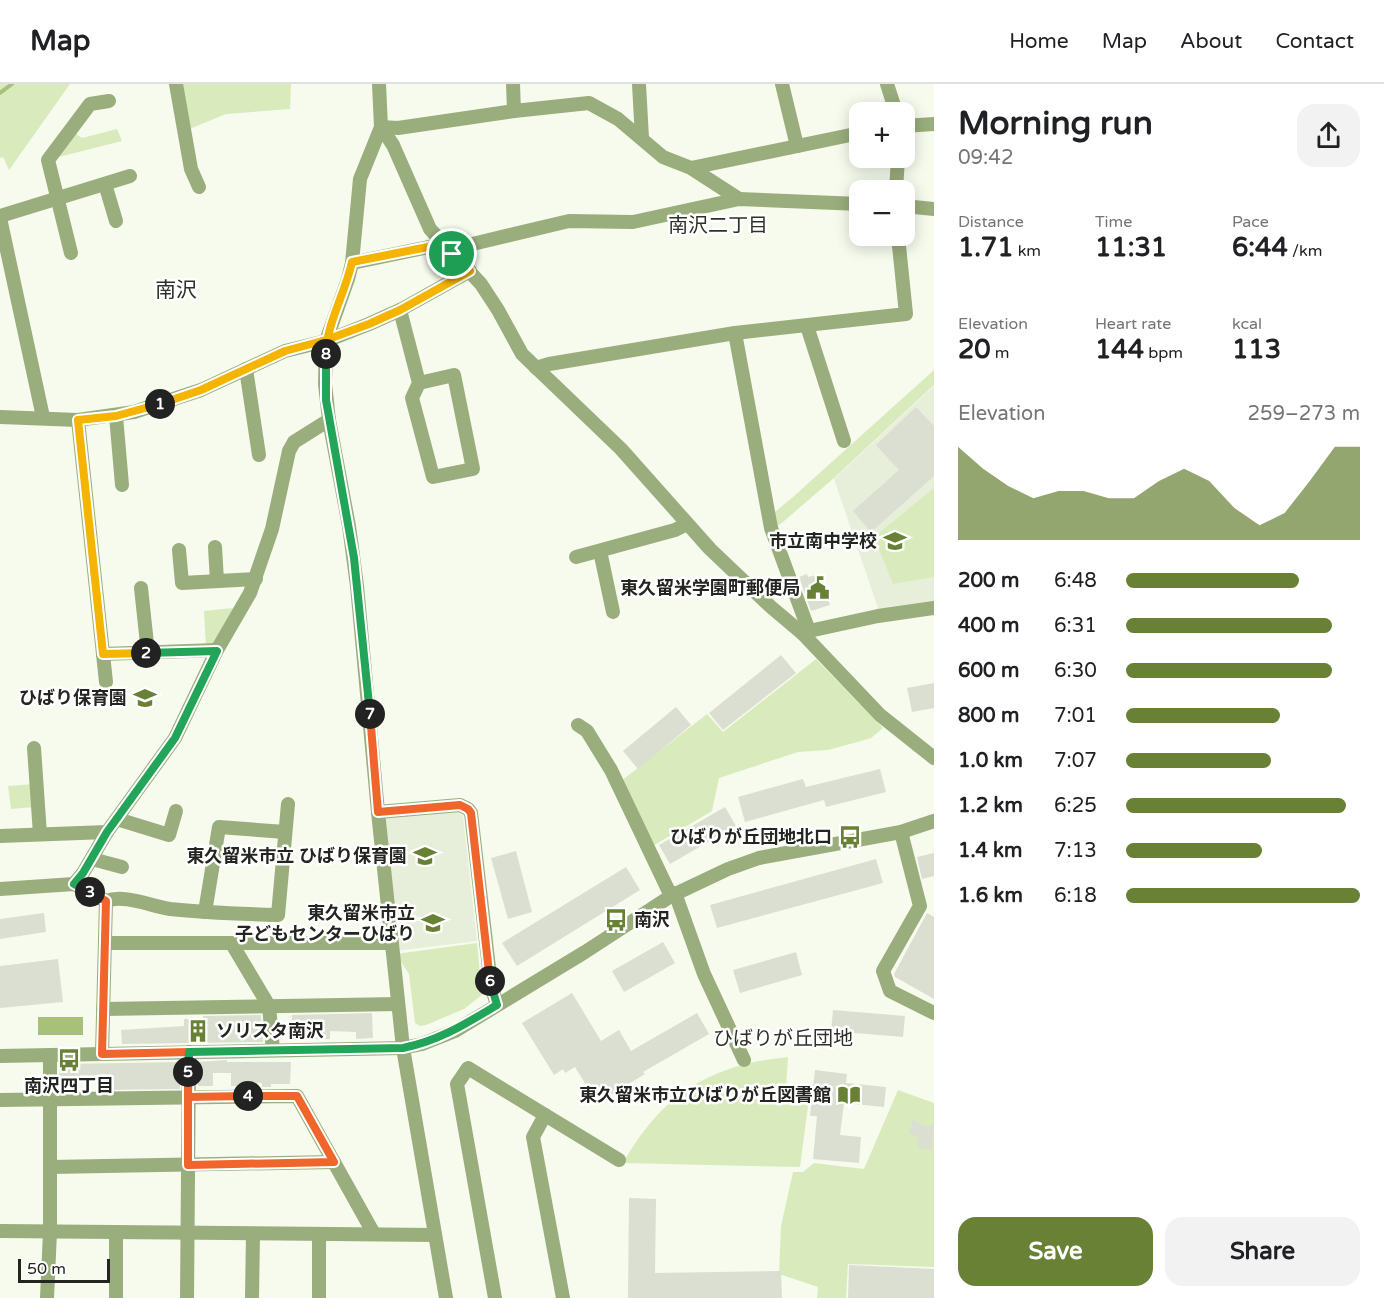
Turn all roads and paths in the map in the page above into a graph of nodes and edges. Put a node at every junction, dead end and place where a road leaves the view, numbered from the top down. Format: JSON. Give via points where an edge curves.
{"nodes":[{"id":1,"x":176,"y":84,"type":"edge"},
{"id":2,"x":379,"y":84,"type":"edge"},
{"id":3,"x":513,"y":84,"type":"edge"},
{"id":4,"x":639,"y":84,"type":"edge"},
{"id":5,"x":782,"y":84,"type":"edge"},
{"id":6,"x":887,"y":84,"type":"edge"},
{"id":7,"x":109,"y":100,"type":"dead end"},
{"id":8,"x":893,"y":102,"type":"edge"},
{"id":9,"x":514,"y":111,"type":"junction"},
{"id":10,"x":934,"y":124,"type":"edge"},
{"id":11,"x":915,"y":125,"type":"edge"},
{"id":12,"x":381,"y":127,"type":"junction"},
{"id":13,"x":849,"y":135,"type":"edge"},
{"id":14,"x":642,"y":138,"type":"junction"},
{"id":15,"x":797,"y":146,"type":"junction"},
{"id":16,"x":691,"y":168,"type":"junction"},
{"id":17,"x":130,"y":176,"type":"dead end"},
{"id":18,"x":105,"y":183,"type":"junction"},
{"id":19,"x":199,"y":187,"type":"dead end"},
{"id":20,"x":59,"y":198,"type":"junction"},
{"id":21,"x":739,"y":199,"type":"junction"},
{"id":22,"x":849,"y":204,"type":"edge"},
{"id":23,"x":915,"y":207,"type":"edge"},
{"id":24,"x":934,"y":209,"type":"edge"},
{"id":25,"x":0,"y":217,"type":"edge"},
{"id":26,"x":116,"y":221,"type":"dead end"},
{"id":27,"x":899,"y":246,"type":"edge"},
{"id":28,"x":447,"y":249,"type":"junction"},
{"id":29,"x":71,"y":253,"type":"dead end"},
{"id":30,"x":352,"y":262,"type":"junction"},
{"id":31,"x":470,"y":271,"type":"junction"},
{"id":32,"x":400,"y":310,"type":"junction"},
{"id":33,"x":807,"y":326,"type":"junction"},
{"id":34,"x":735,"y":333,"type":"junction"},
{"id":35,"x":326,"y":340,"type":"junction"},
{"id":36,"x":536,"y":368,"type":"junction"},
{"id":37,"x":246,"y":369,"type":"junction"},
{"id":38,"x":419,"y":383,"type":"junction"},
{"id":39,"x":116,"y":416,"type":"junction"},
{"id":40,"x":0,"y":417,"type":"edge"},
{"id":41,"x":43,"y":417,"type":"junction"},
{"id":42,"x":78,"y":420,"type":"junction"},
{"id":43,"x":329,"y":420,"type":"junction"},
{"id":44,"x":844,"y":441,"type":"dead end"},
{"id":45,"x":259,"y":455,"type":"dead end"},
{"id":46,"x":122,"y":485,"type":"dead end"},
{"id":47,"x":687,"y":524,"type":"junction"},
{"id":48,"x":215,"y":548,"type":"dead end"},
{"id":49,"x":179,"y":550,"type":"dead end"},
{"id":50,"x":600,"y":551,"type":"junction"},
{"id":51,"x":576,"y":557,"type":"dead end"},
{"id":52,"x":256,"y":579,"type":"junction"},
{"id":53,"x":217,"y":581,"type":"junction"},
{"id":54,"x":141,"y":588,"type":"dead end"},
{"id":55,"x":934,"y":608,"type":"edge"},
{"id":56,"x":613,"y":612,"type":"dead end"},
{"id":57,"x":806,"y":633,"type":"junction"},
{"id":58,"x":217,"y":651,"type":"junction"},
{"id":59,"x":148,"y":653,"type":"junction"},
{"id":60,"x":103,"y":654,"type":"junction"},
{"id":61,"x":105,"y":682,"type":"dead end"},
{"id":62,"x":578,"y":724,"type":"dead end"},
{"id":63,"x":34,"y":748,"type":"dead end"},
{"id":64,"x":934,"y":758,"type":"edge"},
{"id":65,"x":288,"y":804,"type":"dead end"},
{"id":66,"x":176,"y":811,"type":"dead end"},
{"id":67,"x":378,"y":812,"type":"junction"},
{"id":68,"x":117,"y":819,"type":"junction"},
{"id":69,"x":934,"y":821,"type":"edge"},
{"id":70,"x":107,"y":832,"type":"junction"},
{"id":71,"x":285,"y":832,"type":"junction"},
{"id":72,"x":901,"y":832,"type":"junction"},
{"id":73,"x":40,"y":834,"type":"junction"},
{"id":74,"x":0,"y":836,"type":"edge"},
{"id":75,"x":92,"y":859,"type":"junction"},
{"id":76,"x":122,"y":867,"type":"dead end"},
{"id":77,"x":74,"y":884,"type":"junction"},
{"id":78,"x":0,"y":889,"type":"edge"},
{"id":79,"x":673,"y":894,"type":"junction"},
{"id":80,"x":106,"y":901,"type":"junction"},
{"id":81,"x":205,"y":912,"type":"junction"},
{"id":82,"x":106,"y":943,"type":"junction"},
{"id":83,"x":391,"y":943,"type":"junction"},
{"id":84,"x":232,"y":944,"type":"junction"},
{"id":85,"x":398,"y":1004,"type":"junction"},
{"id":86,"x":497,"y":1005,"type":"junction"},
{"id":87,"x":269,"y":1006,"type":"junction"},
{"id":88,"x":103,"y":1009,"type":"junction"},
{"id":89,"x":934,"y":1013,"type":"edge"},
{"id":90,"x":403,"y":1048,"type":"junction"},
{"id":91,"x":273,"y":1050,"type":"junction"},
{"id":92,"x":189,"y":1052,"type":"junction"},
{"id":93,"x":102,"y":1054,"type":"junction"},
{"id":94,"x":50,"y":1055,"type":"junction"},
{"id":95,"x":0,"y":1056,"type":"edge"},
{"id":96,"x":744,"y":1060,"type":"dead end"},
{"id":97,"x":188,"y":1097,"type":"junction"},
{"id":98,"x":50,"y":1100,"type":"junction"},
{"id":99,"x":0,"y":1101,"type":"edge"},
{"id":100,"x":545,"y":1115,"type":"junction"},
{"id":101,"x":619,"y":1160,"type":"dead end"},
{"id":102,"x":334,"y":1162,"type":"junction"},
{"id":103,"x":188,"y":1165,"type":"junction"},
{"id":104,"x":50,"y":1167,"type":"junction"},
{"id":105,"x":0,"y":1231,"type":"edge"},
{"id":106,"x":50,"y":1232,"type":"junction"},
{"id":107,"x":116,"y":1233,"type":"junction"},
{"id":108,"x":189,"y":1233,"type":"junction"},
{"id":109,"x":253,"y":1234,"type":"junction"},
{"id":110,"x":374,"y":1234,"type":"junction"},
{"id":111,"x":319,"y":1235,"type":"junction"},
{"id":112,"x":435,"y":1235,"type":"junction"},
{"id":113,"x":47,"y":1298,"type":"edge"},
{"id":114,"x":116,"y":1298,"type":"edge"},
{"id":115,"x":187,"y":1298,"type":"edge"},
{"id":116,"x":252,"y":1298,"type":"edge"},
{"id":117,"x":319,"y":1298,"type":"edge"},
{"id":118,"x":446,"y":1298,"type":"edge"},
{"id":119,"x":495,"y":1298,"type":"edge"},
{"id":120,"x":563,"y":1298,"type":"edge"}],
"edges":[{"from":1,"to":19,"type":"street","via":[[191,169]]},
{"from":2,"to":12,"type":"street"},
{"from":3,"to":9,"type":"street"},
{"from":4,"to":14,"type":"street"},
{"from":5,"to":15,"type":"street"},
{"from":6,"to":8,"type":"street"},
{"from":7,"to":20,"type":"street","via":[[90,104],[48,160]]},
{"from":9,"to":12,"type":"street","via":[[398,128]]},
{"from":9,"to":14,"type":"street","via":[[589,103]]},
{"from":10,"to":11,"type":"street"},
{"from":12,"to":28,"type":"street","via":[[393,145],[430,229]]},
{"from":12,"to":30,"type":"street","via":[[360,179]]},
{"from":13,"to":15,"type":"street"},
{"from":14,"to":16,"type":"street","via":[[663,157]]},
{"from":15,"to":16,"type":"street"},
{"from":16,"to":21,"type":"street"},
{"from":17,"to":18,"type":"street"},
{"from":18,"to":20,"type":"street"},
{"from":18,"to":26,"type":"street"},
{"from":20,"to":25,"type":"street"},
{"from":20,"to":29,"type":"street"},
{"from":21,"to":22,"type":"street"},
{"from":21,"to":28,"type":"street","via":[[633,222],[569,221]]},
{"from":23,"to":24,"type":"street"},
{"from":25,"to":41,"type":"street"},
{"from":27,"to":33,"type":"street","via":[[906,314]]},
{"from":28,"to":30,"type":"street"},
{"from":28,"to":31,"type":"street"},
{"from":30,"to":35,"type":"street"},
{"from":31,"to":32,"type":"street"},
{"from":31,"to":36,"type":"street","via":[[498,310],[522,354]]},
{"from":32,"to":35,"type":"street"},
{"from":32,"to":38,"type":"street"},
{"from":33,"to":34,"type":"street"},
{"from":33,"to":44,"type":"street"},
{"from":34,"to":36,"type":"street"},
{"from":34,"to":57,"type":"street","via":[[771,528]]},
{"from":35,"to":37,"type":"street","via":[[285,351]]},
{"from":35,"to":43,"type":"street"},
{"from":36,"to":47,"type":"street","via":[[621,449]]},
{"from":37,"to":39,"type":"street","via":[[184,396]]},
{"from":37,"to":45,"type":"street"},
{"from":38,"to":38,"type":"street","via":[[454,375],[473,469],[433,477],[412,398]]},
{"from":39,"to":42,"type":"street"},
{"from":39,"to":46,"type":"street"},
{"from":40,"to":41,"type":"street"},
{"from":41,"to":42,"type":"street"},
{"from":42,"to":60,"type":"street"},
{"from":43,"to":52,"type":"street","via":[[294,442],[289,451],[272,529]]},
{"from":43,"to":67,"type":"street","via":[[354,558]]},
{"from":47,"to":50,"type":"street"},
{"from":47,"to":57,"type":"street","via":[[735,574]]},
{"from":48,"to":53,"type":"street"},
{"from":49,"to":53,"type":"street","via":[[182,583]]},
{"from":50,"to":51,"type":"street"},
{"from":50,"to":56,"type":"street"},
{"from":52,"to":53,"type":"street"},
{"from":52,"to":58,"type":"street"},
{"from":54,"to":59,"type":"street"},
{"from":55,"to":57,"type":"street"},
{"from":57,"to":64,"type":"street","via":[[880,716]]},
{"from":58,"to":59,"type":"street"},
{"from":58,"to":68,"type":"street","via":[[175,738]]},
{"from":59,"to":60,"type":"street"},
{"from":60,"to":61,"type":"street"},
{"from":62,"to":79,"type":"street","via":[[587,731],[612,770]]},
{"from":63,"to":73,"type":"street"},
{"from":65,"to":71,"type":"street"},
{"from":66,"to":68,"type":"street","via":[[169,835]]},
{"from":67,"to":83,"type":"street"},
{"from":67,"to":86,"type":"street","via":[[460,805],[471,813],[488,965]]},
{"from":68,"to":70,"type":"street"},
{"from":69,"to":72,"type":"street"},
{"from":70,"to":73,"type":"street"},
{"from":70,"to":75,"type":"street"},
{"from":71,"to":81,"type":"street","via":[[219,827]]},
{"from":71,"to":81,"type":"street","via":[[278,915]]},
{"from":72,"to":79,"type":"street","via":[[759,858]]},
{"from":72,"to":89,"type":"street","via":[[920,906],[883,971],[890,991]]},
{"from":73,"to":74,"type":"street"},
{"from":75,"to":76,"type":"street"},
{"from":75,"to":77,"type":"street"},
{"from":77,"to":78,"type":"street"},
{"from":77,"to":80,"type":"street"},
{"from":79,"to":86,"type":"street"},
{"from":79,"to":96,"type":"street"},
{"from":80,"to":81,"type":"street","via":[[114,898]]},
{"from":80,"to":82,"type":"street"},
{"from":82,"to":84,"type":"street"},
{"from":82,"to":88,"type":"street"},
{"from":83,"to":84,"type":"street"},
{"from":83,"to":85,"type":"street"},
{"from":84,"to":87,"type":"street"},
{"from":85,"to":87,"type":"street"},
{"from":85,"to":90,"type":"street"},
{"from":86,"to":90,"type":"street","via":[[444,1036]]},
{"from":87,"to":88,"type":"street"},
{"from":87,"to":91,"type":"street"},
{"from":88,"to":93,"type":"street"},
{"from":90,"to":91,"type":"street"},
{"from":90,"to":112,"type":"street"},
{"from":91,"to":92,"type":"street"},
{"from":92,"to":93,"type":"street"},
{"from":92,"to":97,"type":"street"},
{"from":93,"to":94,"type":"street"},
{"from":94,"to":95,"type":"street"},
{"from":94,"to":98,"type":"street"},
{"from":97,"to":98,"type":"street"},
{"from":97,"to":102,"type":"street","via":[[297,1096]]},
{"from":97,"to":103,"type":"street"},
{"from":98,"to":99,"type":"street"},
{"from":98,"to":104,"type":"street"},
{"from":100,"to":101,"type":"street"},
{"from":100,"to":119,"type":"street","via":[[468,1068],[457,1084]]},
{"from":100,"to":120,"type":"street","via":[[533,1137]]},
{"from":102,"to":103,"type":"street"},
{"from":102,"to":110,"type":"street"},
{"from":103,"to":104,"type":"street"},
{"from":103,"to":108,"type":"street"},
{"from":104,"to":106,"type":"street"},
{"from":105,"to":106,"type":"street"},
{"from":106,"to":107,"type":"street"},
{"from":106,"to":113,"type":"street"},
{"from":107,"to":108,"type":"street"},
{"from":107,"to":114,"type":"street"},
{"from":108,"to":109,"type":"street"},
{"from":108,"to":115,"type":"street"},
{"from":109,"to":111,"type":"street"},
{"from":109,"to":116,"type":"street"},
{"from":110,"to":111,"type":"street"},
{"from":110,"to":112,"type":"street"},
{"from":111,"to":117,"type":"street"},
{"from":112,"to":118,"type":"street"}]}
